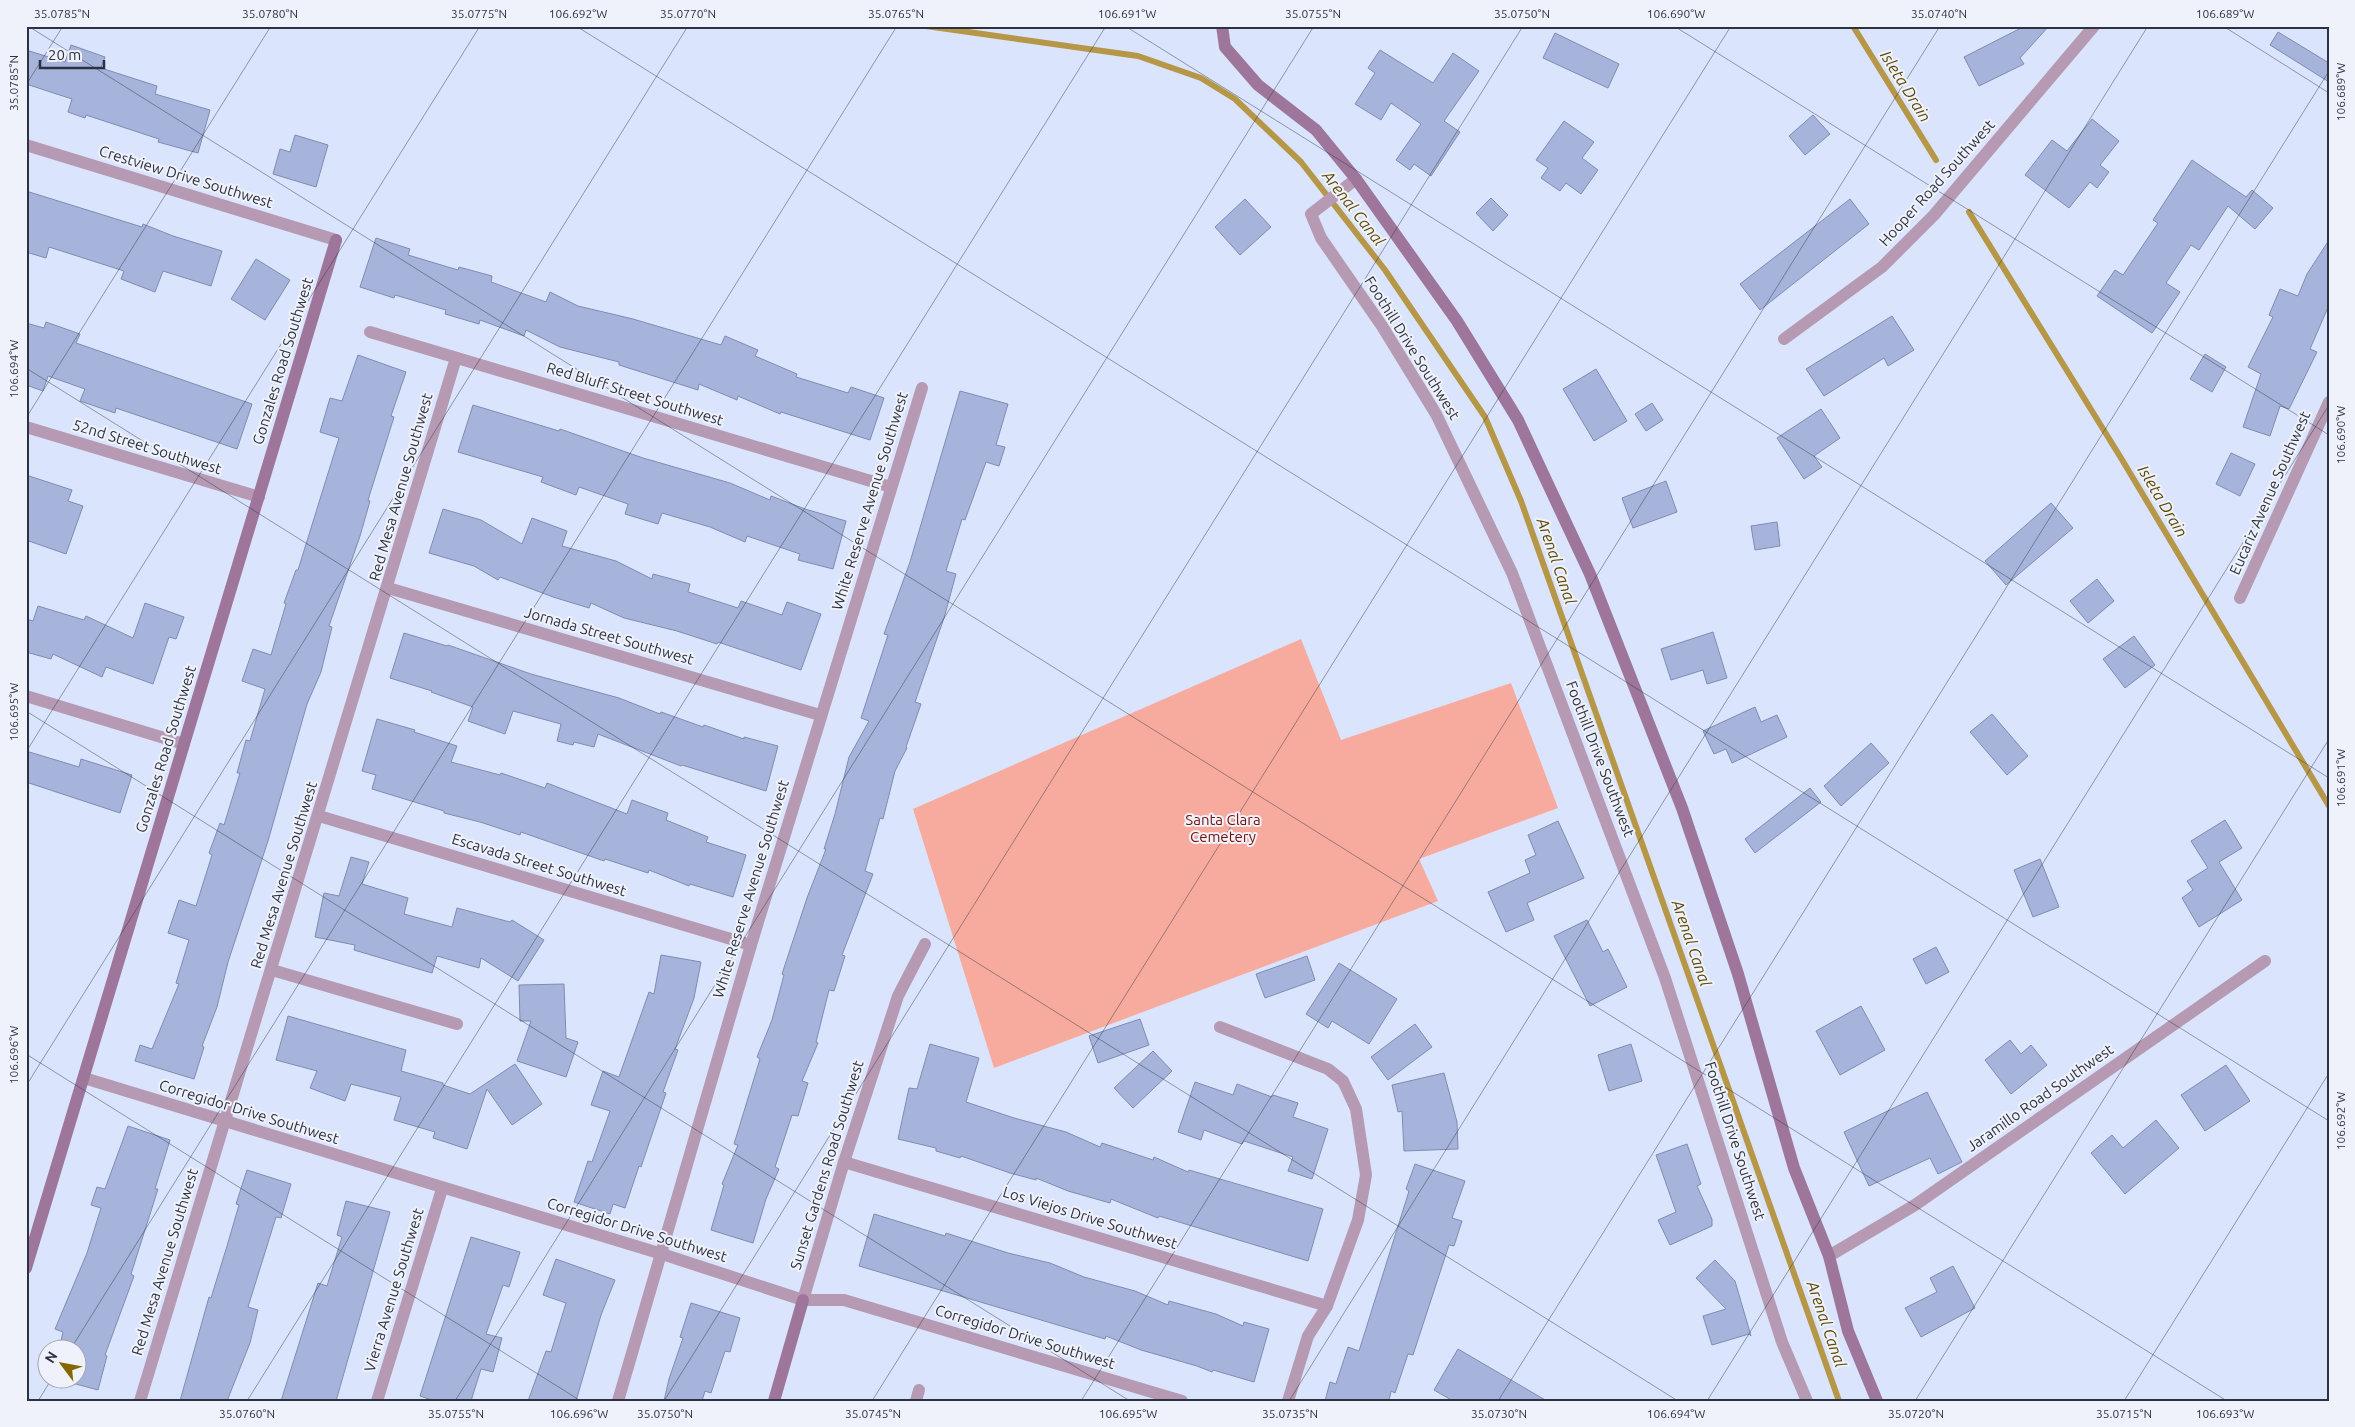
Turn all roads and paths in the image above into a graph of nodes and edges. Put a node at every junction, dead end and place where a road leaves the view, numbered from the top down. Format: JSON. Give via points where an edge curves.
{"nodes":[{"id":1,"x":1222,"y":26,"type":"edge"},
{"id":2,"x":2094,"y":26,"type":"edge"},
{"id":3,"x":26,"y":145,"type":"edge"},
{"id":4,"x":1352,"y":183,"type":"junction"},
{"id":5,"x":336,"y":240,"type":"joint"},
{"id":6,"x":370,"y":332,"type":"dead end"},
{"id":7,"x":1784,"y":339,"type":"dead end"},
{"id":8,"x":456,"y":358,"type":"junction"},
{"id":9,"x":922,"y":388,"type":"dead end"},
{"id":10,"x":2329,"y":402,"type":"edge"},
{"id":11,"x":26,"y":427,"type":"edge"},
{"id":12,"x":891,"y":487,"type":"junction"},
{"id":13,"x":259,"y":497,"type":"junction"},
{"id":14,"x":388,"y":588,"type":"junction"},
{"id":15,"x":2240,"y":598,"type":"dead end"},
{"id":16,"x":26,"y":696,"type":"edge"},
{"id":17,"x":820,"y":715,"type":"junction"},
{"id":18,"x":184,"y":744,"type":"junction"},
{"id":19,"x":318,"y":816,"type":"junction"},
{"id":20,"x":924,"y":944,"type":"dead end"},
{"id":21,"x":750,"y":946,"type":"junction"},
{"id":22,"x":2265,"y":961,"type":"dead end"},
{"id":23,"x":272,"y":970,"type":"junction"},
{"id":24,"x":457,"y":1024,"type":"dead end"},
{"id":25,"x":1220,"y":1028,"type":"dead end"},
{"id":26,"x":84,"y":1078,"type":"junction"},
{"id":27,"x":226,"y":1122,"type":"junction"},
{"id":28,"x":844,"y":1162,"type":"junction"},
{"id":29,"x":442,"y":1189,"type":"junction"},
{"id":30,"x":662,"y":1254,"type":"junction"},
{"id":31,"x":1829,"y":1256,"type":"junction"},
{"id":32,"x":26,"y":1268,"type":"edge"},
{"id":33,"x":803,"y":1300,"type":"junction"},
{"id":34,"x":1327,"y":1306,"type":"junction"},
{"id":35,"x":140,"y":1401,"type":"edge"},
{"id":36,"x":378,"y":1401,"type":"edge"},
{"id":37,"x":618,"y":1401,"type":"edge"},
{"id":38,"x":774,"y":1401,"type":"edge"},
{"id":39,"x":1182,"y":1401,"type":"edge"},
{"id":40,"x":1288,"y":1401,"type":"edge"},
{"id":41,"x":1807,"y":1401,"type":"edge"},
{"id":42,"x":1877,"y":1401,"type":"edge"}],
"edges":[{"from":1,"to":4,"type":"street","via":[[1225,48],[1258,86],[1316,130]]},
{"from":2,"to":7,"type":"street","name":"Hooper Road Southwest","via":[[1934,215],[1882,267]]},
{"from":3,"to":5,"type":"street","name":"Crestview Drive Southwest"},
{"from":4,"to":31,"type":"street","via":[[1457,322],[1518,420],[1590,574],[1682,808],[1738,974],[1794,1168]]},
{"from":4,"to":41,"type":"street","name":"Foothill Drive Southwest","via":[[1311,214],[1321,238],[1382,326],[1436,414],[1512,573],[1665,978],[1782,1342]]},
{"from":5,"to":13,"type":"street","name":"Gonzales Road Southwest"},
{"from":6,"to":8,"type":"street","name":"Red Bluff Street Southwest"},
{"from":8,"to":12,"type":"street","name":"Red Bluff Street Southwest"},
{"from":8,"to":14,"type":"street","name":"Red Mesa Avenue Southwest"},
{"from":9,"to":12,"type":"street","name":"White Reserve Avenue Southwest"},
{"from":10,"to":15,"type":"street","name":"Eucariz Avenue Southwest"},
{"from":11,"to":13,"type":"street","name":"52nd Street Southwest"},
{"from":12,"to":17,"type":"street","name":"White Reserve Avenue Southwest"},
{"from":13,"to":18,"type":"street","name":"Gonzales Road Southwest"},
{"from":14,"to":17,"type":"street","name":"Jornada Street Southwest"},
{"from":14,"to":19,"type":"street","name":"Red Mesa Avenue Southwest"},
{"from":16,"to":18,"type":"street"},
{"from":17,"to":21,"type":"street","name":"White Reserve Avenue Southwest"},
{"from":18,"to":26,"type":"street","name":"Gonzales Road Southwest"},
{"from":19,"to":21,"type":"street","name":"Escavada Street Southwest"},
{"from":19,"to":23,"type":"street","name":"Red Mesa Avenue Southwest"},
{"from":20,"to":28,"type":"street","name":"Sunset Gardens Road Southwest","via":[[898,996]]},
{"from":21,"to":30,"type":"street","name":"White Reserve Avenue Southwest"},
{"from":22,"to":31,"type":"street","name":"Jaramillo Road Southwest","via":[[1915,1205]]},
{"from":23,"to":24,"type":"street"},
{"from":23,"to":27,"type":"street","name":"Red Mesa Avenue Southwest"},
{"from":25,"to":34,"type":"street","via":[[1328,1069],[1343,1081],[1356,1109],[1366,1176],[1358,1220]]},
{"from":26,"to":27,"type":"street","name":"Corregidor Drive Southwest"},
{"from":26,"to":32,"type":"street","name":"Gonzales Road Southwest"},
{"from":27,"to":29,"type":"street","name":"Corregidor Drive Southwest"},
{"from":27,"to":35,"type":"street","name":"Red Mesa Avenue Southwest"},
{"from":28,"to":33,"type":"street","name":"Sunset Gardens Road Southwest"},
{"from":28,"to":34,"type":"street","name":"Los Viejos Drive Southwest"},
{"from":29,"to":30,"type":"street","name":"Corregidor Drive Southwest"},
{"from":29,"to":36,"type":"street","name":"Vierra Avenue Southwest"},
{"from":30,"to":33,"type":"street","name":"Corregidor Drive Southwest"},
{"from":30,"to":37,"type":"street","name":"White Reserve Avenue Southwest"},
{"from":31,"to":42,"type":"street","via":[[1848,1331]]},
{"from":33,"to":38,"type":"street","name":"Sunset Gardens Road Southwest"},
{"from":33,"to":39,"type":"street","name":"Corregidor Drive Southwest","via":[[844,1300]]},
{"from":34,"to":40,"type":"street","via":[[1308,1336]]}]}
